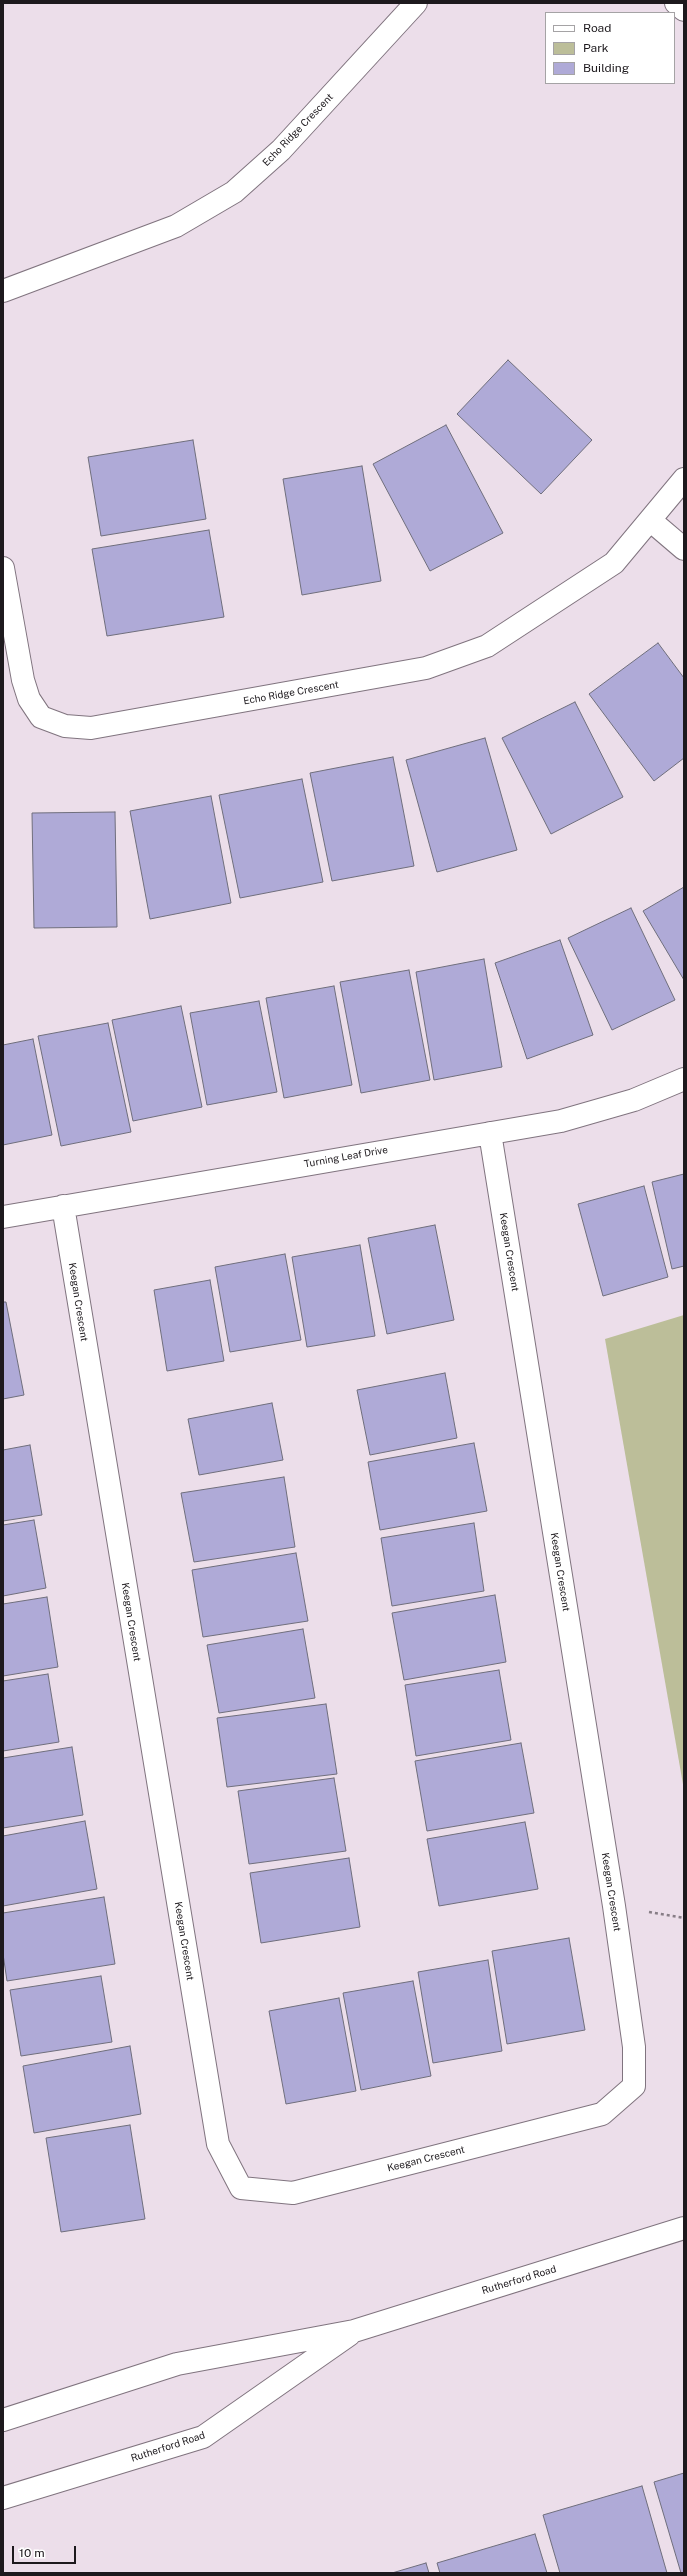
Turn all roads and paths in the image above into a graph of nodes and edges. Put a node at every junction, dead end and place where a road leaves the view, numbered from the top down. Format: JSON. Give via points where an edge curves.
{"nodes":[{"id":1,"x":416,"y":3,"type":"edge"},
{"id":2,"x":676,"y":3,"type":"edge"},
{"id":3,"x":684,"y":10,"type":"edge"},
{"id":4,"x":3,"y":291,"type":"edge"},
{"id":5,"x":684,"y":479,"type":"edge"},
{"id":6,"x":650,"y":520,"type":"junction"},
{"id":7,"x":684,"y":549,"type":"edge"},
{"id":8,"x":3,"y":568,"type":"edge"},
{"id":9,"x":684,"y":1079,"type":"edge"},
{"id":10,"x":490,"y":1133,"type":"junction"},
{"id":11,"x":63,"y":1206,"type":"junction"},
{"id":12,"x":3,"y":1217,"type":"edge"},
{"id":13,"x":684,"y":2228,"type":"edge"},
{"id":14,"x":354,"y":2331,"type":"junction"},
{"id":15,"x":3,"y":2420,"type":"edge"},
{"id":16,"x":3,"y":2498,"type":"edge"}],
"edges":[{"from":1,"to":4,"type":"street","name":"Echo Ridge Crescent","via":[[281,150],[234,192],[176,226]]},
{"from":2,"to":3,"type":"street"},
{"from":5,"to":6,"type":"street","name":"Echo Ridge Crescent"},
{"from":6,"to":7,"type":"street"},
{"from":6,"to":8,"type":"street","name":"Echo Ridge Crescent","via":[[614,563],[488,646],[426,668],[91,728],[65,726],[41,717],[29,699],[23,680]]},
{"from":9,"to":10,"type":"street","name":"Turning Leaf Drive","via":[[597,1112]]},
{"from":10,"to":11,"type":"street","name":"Turning Leaf Drive"},
{"from":10,"to":11,"type":"street","name":"Keegan Crescent","via":[[614,1906],[634,2047],[634,2086],[602,2114],[293,2193],[241,2188],[218,2144]]},
{"from":11,"to":12,"type":"street","name":"Turning Leaf Drive"},
{"from":13,"to":14,"type":"street","name":"Rutherford Road"},
{"from":14,"to":15,"type":"street","name":"Rutherford Road","via":[[177,2364]]},
{"from":14,"to":16,"type":"street","name":"Rutherford Road","via":[[203,2437]]}]}
